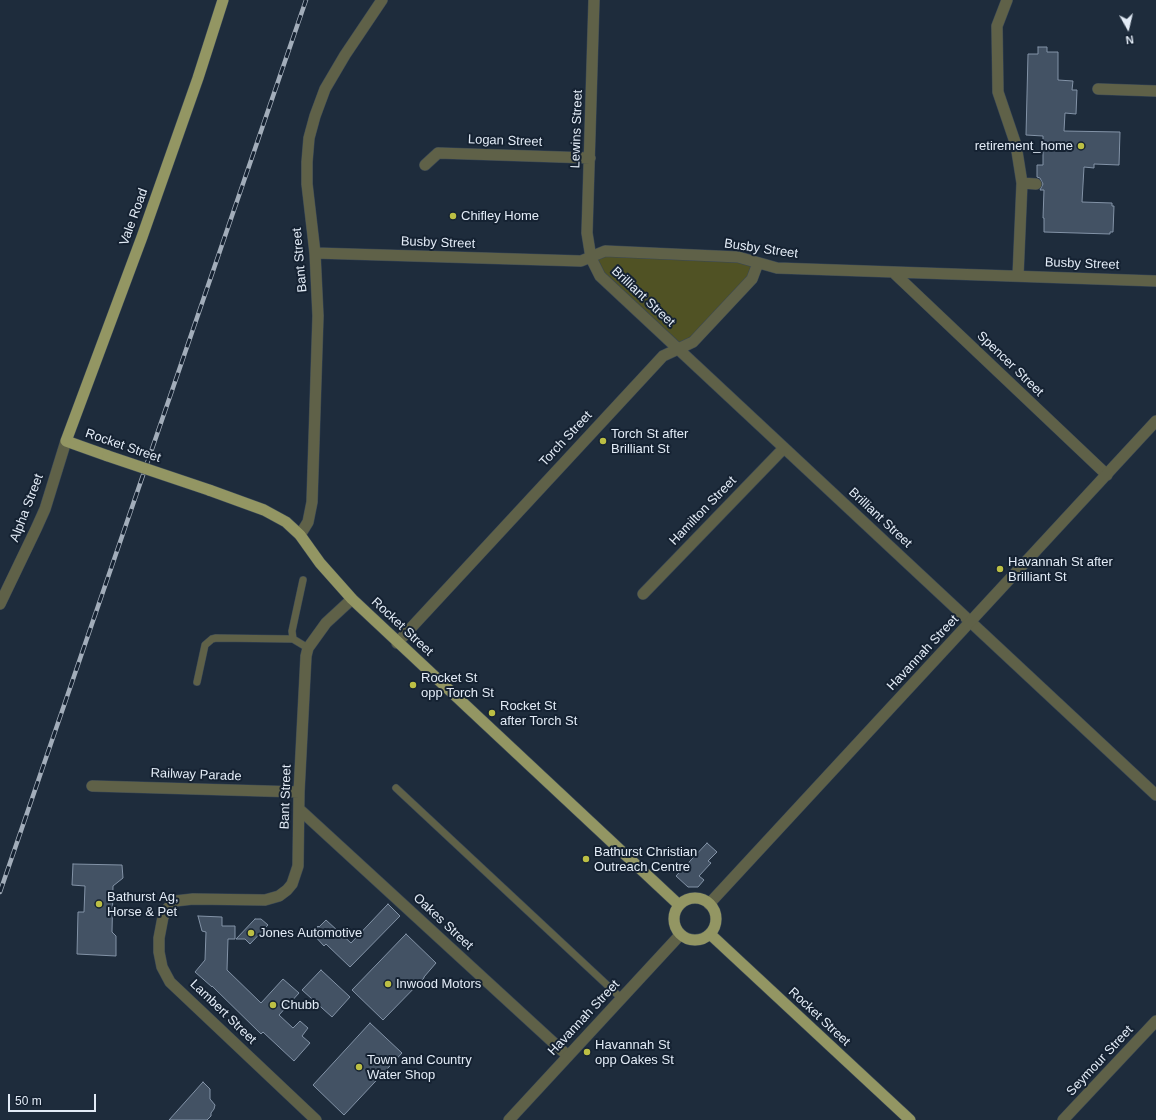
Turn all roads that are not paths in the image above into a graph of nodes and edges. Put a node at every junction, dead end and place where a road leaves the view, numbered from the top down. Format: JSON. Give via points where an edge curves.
{"nodes":[{"id":1,"x":223,"y":0,"type":"edge"},
{"id":2,"x":382,"y":0,"type":"edge"},
{"id":3,"x":594,"y":0,"type":"edge"},
{"id":4,"x":1007,"y":0,"type":"edge"},
{"id":5,"x":1098,"y":89,"type":"dead end"},
{"id":6,"x":1156,"y":91,"type":"edge"},
{"id":7,"x":590,"y":158,"type":"junction"},
{"id":8,"x":425,"y":165,"type":"dead end"},
{"id":9,"x":1022,"y":183,"type":"junction"},
{"id":10,"x":1036,"y":184,"type":"dead end"},
{"id":11,"x":315,"y":253,"type":"junction"},
{"id":12,"x":591,"y":258,"type":"junction"},
{"id":13,"x":758,"y":263,"type":"junction"},
{"id":14,"x":894,"y":273,"type":"junction"},
{"id":15,"x":1018,"y":276,"type":"junction"},
{"id":16,"x":1156,"y":281,"type":"edge"},
{"id":17,"x":678,"y":348,"type":"junction"},
{"id":18,"x":1156,"y":421,"type":"edge"},
{"id":19,"x":66,"y":441,"type":"junction"},
{"id":20,"x":784,"y":448,"type":"junction"},
{"id":21,"x":1106,"y":475,"type":"junction"},
{"id":22,"x":300,"y":535,"type":"junction"},
{"id":23,"x":303,"y":580,"type":"dead end"},
{"id":24,"x":643,"y":594,"type":"dead end"},
{"id":25,"x":352,"y":599,"type":"junction"},
{"id":26,"x":0,"y":604,"type":"edge"},
{"id":27,"x":971,"y":622,"type":"junction"},
{"id":28,"x":293,"y":639,"type":"junction"},
{"id":29,"x":397,"y":642,"type":"junction"},
{"id":30,"x":308,"y":648,"type":"junction"},
{"id":31,"x":197,"y":682,"type":"dead end"},
{"id":32,"x":92,"y":786,"type":"dead end"},
{"id":33,"x":396,"y":788,"type":"dead end"},
{"id":34,"x":299,"y":792,"type":"junction"},
{"id":35,"x":1156,"y":795,"type":"edge"},
{"id":36,"x":299,"y":809,"type":"junction"},
{"id":37,"x":709,"y":904,"type":"junction"},
{"id":38,"x":170,"y":905,"type":"joint"},
{"id":39,"x":679,"y":905,"type":"junction"},
{"id":40,"x":680,"y":934,"type":"junction"},
{"id":41,"x":710,"y":934,"type":"junction"},
{"id":42,"x":621,"y":998,"type":"junction"},
{"id":43,"x":1156,"y":1021,"type":"edge"},
{"id":44,"x":568,"y":1056,"type":"junction"},
{"id":45,"x":316,"y":1120,"type":"edge"},
{"id":46,"x":509,"y":1120,"type":"edge"},
{"id":47,"x":910,"y":1120,"type":"edge"},
{"id":48,"x":1064,"y":1120,"type":"edge"}],
"edges":[{"from":1,"to":19,"type":"main road","name":"Vale Road","via":[[145,229]]},
{"from":2,"to":11,"type":"street","name":"Bant Street","via":[[328,84],[308,138],[307,184]]},
{"from":3,"to":7,"type":"street","name":"Lewins Street"},
{"from":4,"to":9,"type":"street","via":[[997,26],[998,92],[1016,145]]},
{"from":5,"to":6,"type":"street"},
{"from":7,"to":8,"type":"street","name":"Logan Street","via":[[438,154]]},
{"from":7,"to":12,"type":"street","name":"Lewins Street","via":[[587,233]]},
{"from":9,"to":10,"type":"street"},
{"from":9,"to":15,"type":"street"},
{"from":11,"to":12,"type":"street","name":"Busby Street","via":[[581,261]]},
{"from":11,"to":22,"type":"street","name":"Bant Street","via":[[318,316],[312,502],[308,522]]},
{"from":12,"to":13,"type":"street","name":"Busby Street","via":[[605,251],[738,258]]},
{"from":12,"to":17,"type":"street","name":"Brilliant Street","via":[[606,284]]},
{"from":13,"to":14,"type":"street","name":"Busby Street","via":[[778,268]]},
{"from":13,"to":17,"type":"street","name":"Torch Street","via":[[752,279],[693,342]]},
{"from":14,"to":15,"type":"street","name":"Busby Street"},
{"from":14,"to":21,"type":"street","name":"Spencer Street"},
{"from":15,"to":16,"type":"street","name":"Busby Street"},
{"from":17,"to":20,"type":"street","name":"Brilliant Street"},
{"from":17,"to":29,"type":"street","name":"Torch Street","via":[[663,356]]},
{"from":18,"to":21,"type":"street","name":"Havannah Street"},
{"from":19,"to":22,"type":"main road","name":"Rocket Street","bridge":true,"via":[[264,510],[286,522]]},
{"from":19,"to":26,"type":"street","name":"Alpha Street","via":[[45,509]]},
{"from":20,"to":24,"type":"street","name":"Hamilton Street"},
{"from":20,"to":27,"type":"street","name":"Brilliant Street"},
{"from":21,"to":27,"type":"street","name":"Havannah Street"},
{"from":22,"to":25,"type":"main road","name":"Rocket Street","via":[[320,563]]},
{"from":23,"to":28,"type":"lane","via":[[292,632]]},
{"from":25,"to":29,"type":"main road","name":"Rocket Street"},
{"from":25,"to":30,"type":"street","name":"Bant Street","via":[[326,622]]},
{"from":27,"to":35,"type":"street","name":"Brilliant Street"},
{"from":27,"to":37,"type":"street","name":"Havannah Street"},
{"from":28,"to":30,"type":"lane"},
{"from":28,"to":31,"type":"lane","via":[[212,639],[205,645]]},
{"from":29,"to":39,"type":"main road","name":"Rocket Street"},
{"from":30,"to":34,"type":"street","name":"Bant Street"},
{"from":32,"to":34,"type":"street","name":"Railway Parade"},
{"from":33,"to":42,"type":"lane"},
{"from":34,"to":36,"type":"street","name":"Bant Street"},
{"from":36,"to":38,"type":"street","name":"Bant Street","via":[[298,866],[287,890],[279,896],[265,900],[193,899],[175,901]]},
{"from":36,"to":44,"type":"street","name":"Oakes Street"},
{"from":37,"to":39,"type":"main road","via":[[697,898]]},
{"from":37,"to":41,"type":"main road","via":[[716,915],[714,929]]},
{"from":38,"to":45,"type":"street","name":"Lambert Street","via":[[163,917],[159,938],[162,967],[170,982]]},
{"from":39,"to":40,"type":"main road","via":[[673,917]]},
{"from":40,"to":41,"type":"main road","via":[[692,941]]},
{"from":40,"to":42,"type":"street","name":"Havannah Street"},
{"from":41,"to":47,"type":"main road","name":"Rocket Street"},
{"from":42,"to":44,"type":"street","name":"Havannah Street"},
{"from":43,"to":48,"type":"street","name":"Seymour Street"},
{"from":44,"to":46,"type":"street","name":"Havannah Street"}]}
